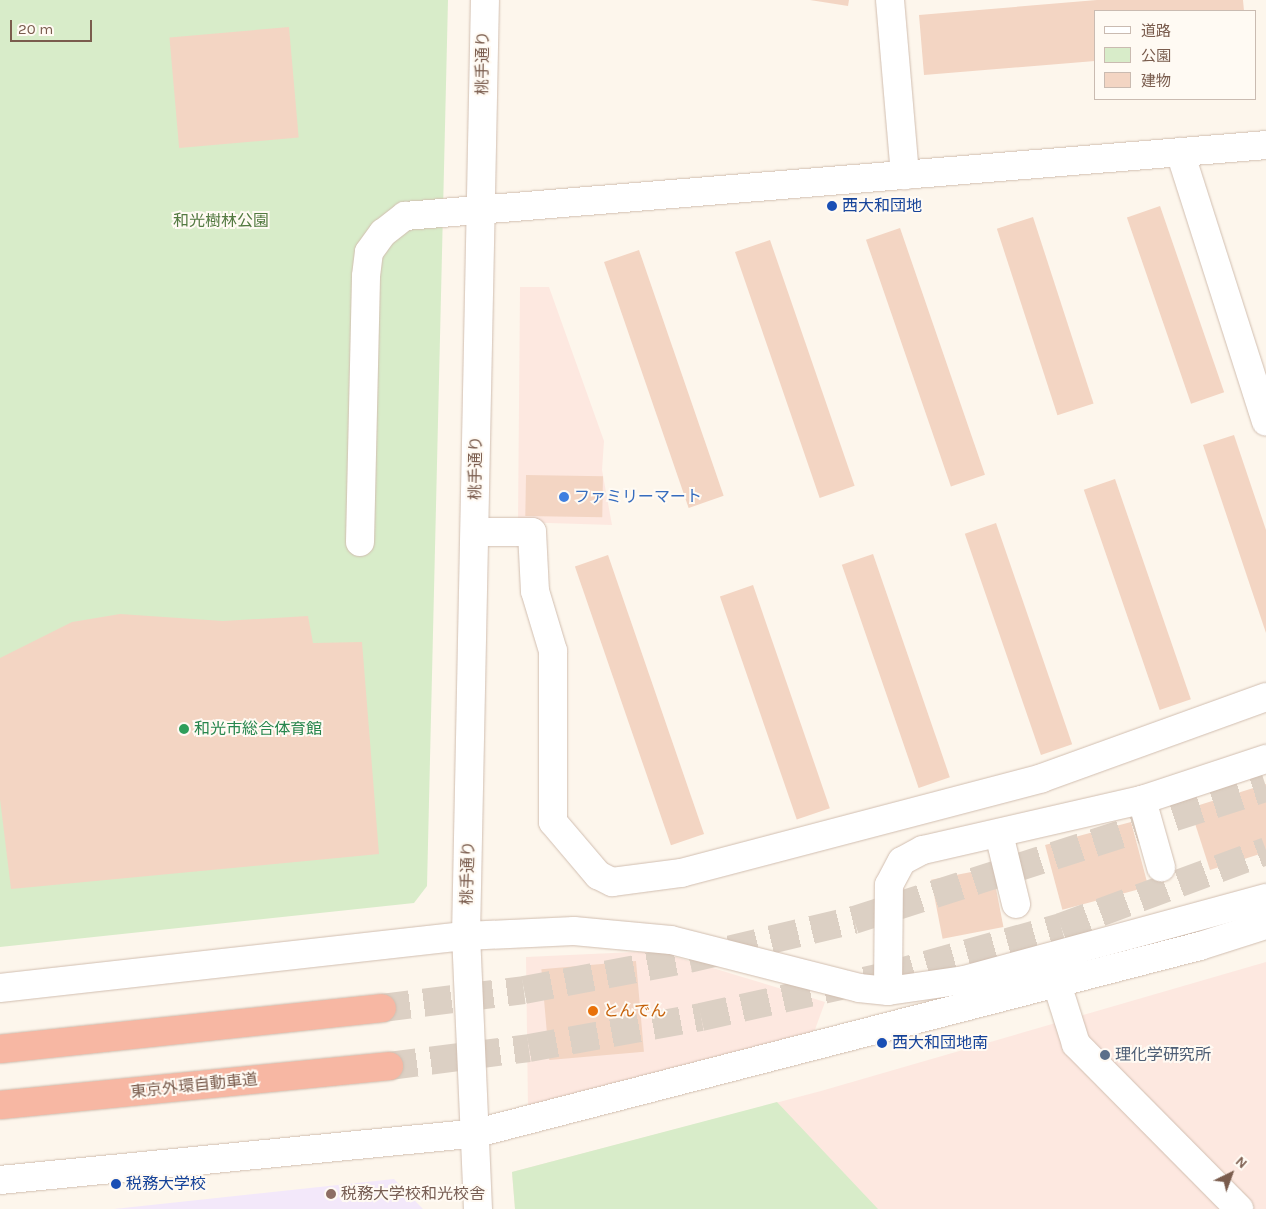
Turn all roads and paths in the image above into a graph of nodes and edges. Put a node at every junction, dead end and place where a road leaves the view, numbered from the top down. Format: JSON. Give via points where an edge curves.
{"nodes":[{"id":1,"x":485,"y":0,"type":"edge"},
{"id":2,"x":890,"y":0,"type":"edge"},
{"id":3,"x":1266,"y":145,"type":"edge"},
{"id":4,"x":1180,"y":152,"type":"junction"},
{"id":5,"x":904,"y":175,"type":"junction"},
{"id":6,"x":480,"y":213,"type":"junction"},
{"id":7,"x":1266,"y":422,"type":"edge"},
{"id":8,"x":475,"y":532,"type":"junction"},
{"id":9,"x":360,"y":542,"type":"dead end"},
{"id":10,"x":1266,"y":697,"type":"edge"},
{"id":11,"x":1266,"y":758,"type":"edge"},
{"id":12,"x":1142,"y":800,"type":"junction"},
{"id":13,"x":999,"y":834,"type":"junction"},
{"id":14,"x":1161,"y":867,"type":"dead end"},
{"id":15,"x":1266,"y":898,"type":"edge"},
{"id":16,"x":1016,"y":904,"type":"dead end"},
{"id":17,"x":1266,"y":925,"type":"edge"},
{"id":18,"x":466,"y":936,"type":"junction"},
{"id":19,"x":1057,"y":984,"type":"junction"},
{"id":20,"x":0,"y":988,"type":"edge"},
{"id":21,"x":888,"y":991,"type":"junction"},
{"id":22,"x":382,"y":1008,"type":"tunnel mouth"},
{"id":23,"x":0,"y":1049,"type":"edge"},
{"id":24,"x":389,"y":1066,"type":"tunnel mouth"},
{"id":25,"x":0,"y":1105,"type":"edge"},
{"id":26,"x":473,"y":1134,"type":"junction"},
{"id":27,"x":0,"y":1180,"type":"edge"},
{"id":28,"x":478,"y":1209,"type":"edge"},
{"id":29,"x":1239,"y":1209,"type":"edge"}],
"edges":[{"from":1,"to":6,"type":"street","name":"桃手通り"},
{"from":2,"to":5,"type":"street"},
{"from":3,"to":4,"type":"street"},
{"from":4,"to":5,"type":"street"},
{"from":4,"to":7,"type":"street"},
{"from":5,"to":6,"type":"street"},
{"from":6,"to":8,"type":"street","name":"桃手通り"},
{"from":6,"to":9,"type":"street","via":[[405,216],[383,233],[369,252]]},
{"from":8,"to":10,"type":"street","via":[[532,532],[535,591],[553,651],[553,822],[598,875],[612,882],[681,873],[1042,778]]},
{"from":8,"to":18,"type":"street","name":"桃手通り"},
{"from":11,"to":12,"type":"street"},
{"from":12,"to":13,"type":"street"},
{"from":12,"to":14,"type":"street"},
{"from":13,"to":16,"type":"street"},
{"from":13,"to":21,"type":"street","via":[[923,850],[893,872]]},
{"from":15,"to":21,"type":"street","via":[[964,980]]},
{"from":17,"to":19,"type":"street"},
{"from":18,"to":20,"type":"street"},
{"from":18,"to":21,"type":"street","via":[[627,932],[859,988]]},
{"from":18,"to":26,"type":"street","name":"桃手通り"},
{"from":19,"to":26,"type":"street"},
{"from":19,"to":29,"type":"street","via":[[1076,1044]]},
{"from":22,"to":23,"type":"highway"},
{"from":24,"to":25,"type":"highway","name":"東京外環自動車道"},
{"from":26,"to":27,"type":"street"},
{"from":26,"to":28,"type":"street","name":"桃手通り"}]}
